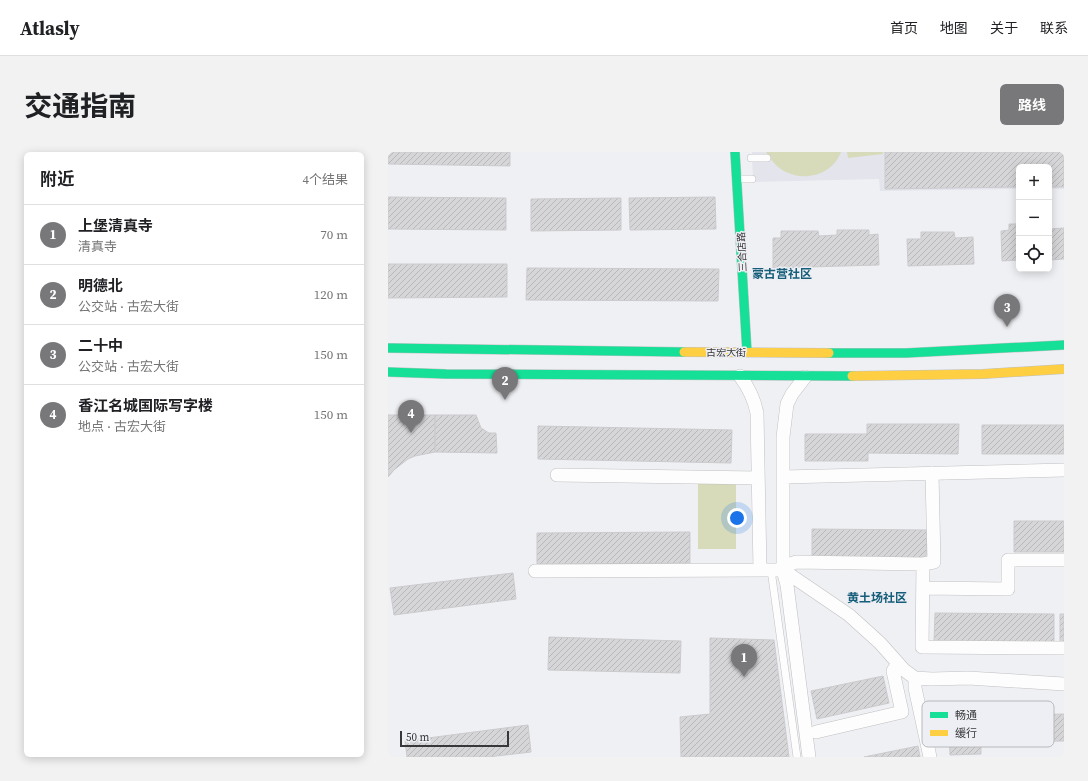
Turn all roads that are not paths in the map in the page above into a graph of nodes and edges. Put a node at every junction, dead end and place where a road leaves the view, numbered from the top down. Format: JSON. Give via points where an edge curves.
{"nodes":[{"id":1,"x":735,"y":152,"type":"edge"},
{"id":2,"x":750,"y":158,"type":"dead end"},
{"id":3,"x":767,"y":158,"type":"dead end"},
{"id":4,"x":738,"y":179,"type":"junction"},
{"id":5,"x":752,"y":179,"type":"dead end"},
{"id":6,"x":1064,"y":345,"type":"edge"},
{"id":7,"x":388,"y":348,"type":"edge"},
{"id":8,"x":747,"y":352,"type":"junction"},
{"id":9,"x":637,"y":363,"type":"junction"},
{"id":10,"x":1064,"y":369,"type":"edge"},
{"id":11,"x":388,"y":372,"type":"edge"},
{"id":12,"x":740,"y":376,"type":"junction"},
{"id":13,"x":805,"y":376,"type":"junction"},
{"id":14,"x":1064,"y":470,"type":"edge"},
{"id":15,"x":932,"y":473,"type":"junction"},
{"id":16,"x":557,"y":475,"type":"dead end"},
{"id":17,"x":783,"y":477,"type":"junction"},
{"id":18,"x":758,"y":478,"type":"junction"},
{"id":19,"x":1064,"y":560,"type":"edge"},
{"id":20,"x":923,"y":564,"type":"junction"},
{"id":21,"x":771,"y":570,"type":"junction"},
{"id":22,"x":535,"y":571,"type":"dead end"},
{"id":23,"x":923,"y":588,"type":"junction"},
{"id":24,"x":1064,"y":648,"type":"edge"},
{"id":25,"x":898,"y":663,"type":"junction"},
{"id":26,"x":915,"y":678,"type":"junction"},
{"id":27,"x":1064,"y":684,"type":"edge"},
{"id":28,"x":922,"y":720,"type":"edge"},
{"id":29,"x":816,"y":732,"type":"dead end"},
{"id":30,"x":928,"y":747,"type":"edge"},
{"id":31,"x":796,"y":757,"type":"edge"},
{"id":32,"x":809,"y":757,"type":"edge"},
{"id":33,"x":930,"y":757,"type":"edge"}],
"edges":[{"from":1,"to":4,"type":"main road","name":"三合店路"},
{"from":2,"to":3,"type":"lane"},
{"from":4,"to":5,"type":"lane"},
{"from":4,"to":8,"type":"main road","name":"三合店路"},
{"from":6,"to":8,"type":"main road","name":"古宏大街","via":[[906,353]]},
{"from":7,"to":9,"type":"main road","name":"古宏大街"},
{"from":8,"to":9,"type":"main road","name":"古宏大街"},
{"from":9,"to":11,"type":"main road","name":"古宏大街"},
{"from":9,"to":12,"type":"main road","name":"古宏大街"},
{"from":10,"to":13,"type":"main road","name":"古宏大街","via":[[982,374]]},
{"from":12,"to":13,"type":"main road","name":"古宏大街"},
{"from":12,"to":18,"type":"street","via":[[754,398],[757,413]]},
{"from":13,"to":17,"type":"street","via":[[787,404],[782,437]]},
{"from":14,"to":15,"type":"street"},
{"from":15,"to":17,"type":"street"},
{"from":15,"to":20,"type":"street","via":[[934,562]]},
{"from":16,"to":18,"type":"street"},
{"from":17,"to":21,"type":"street"},
{"from":18,"to":21,"type":"street"},
{"from":19,"to":23,"type":"street","via":[[1008,560],[1008,589]]},
{"from":20,"to":21,"type":"street","via":[[796,562]]},
{"from":20,"to":23,"type":"street"},
{"from":21,"to":22,"type":"street"},
{"from":21,"to":25,"type":"street","via":[[849,615]]},
{"from":21,"to":31,"type":"lane"},
{"from":21,"to":32,"type":"street","via":[[787,585]]},
{"from":23,"to":24,"type":"street","via":[[922,647]]},
{"from":25,"to":26,"type":"street"},
{"from":25,"to":29,"type":"street","via":[[894,671],[902,712]]},
{"from":26,"to":27,"type":"street","via":[[976,678]]},
{"from":26,"to":28,"type":"street"},
{"from":30,"to":33,"type":"street"}]}
